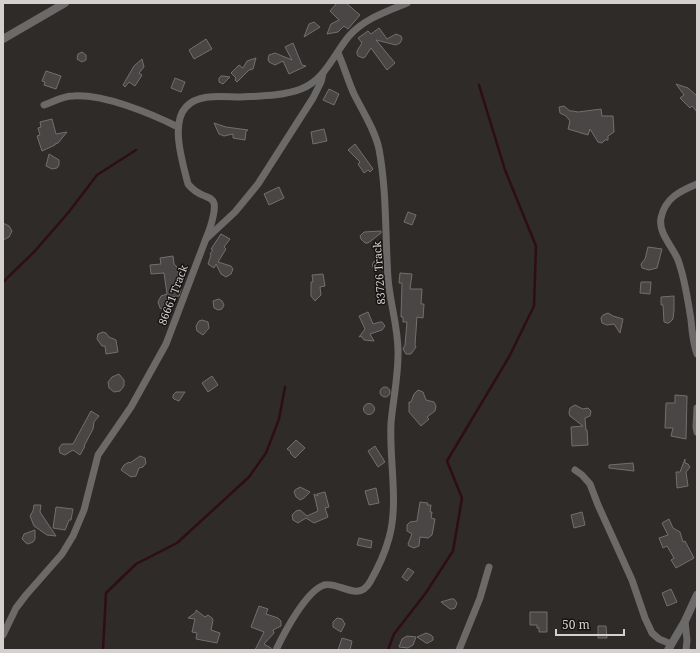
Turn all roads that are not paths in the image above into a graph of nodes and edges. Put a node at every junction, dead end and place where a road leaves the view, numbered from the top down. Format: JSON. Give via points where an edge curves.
{"nodes":[{"id":1,"x":65,"y":3,"type":"edge"},
{"id":2,"x":407,"y":3,"type":"edge"},
{"id":3,"x":3,"y":39,"type":"edge"},
{"id":4,"x":338,"y":53,"type":"junction"},
{"id":5,"x":324,"y":71,"type":"junction"},
{"id":6,"x":44,"y":105,"type":"dead end"},
{"id":7,"x":178,"y":127,"type":"junction"},
{"id":8,"x":697,"y":184,"type":"edge"},
{"id":9,"x":206,"y":239,"type":"junction"},
{"id":10,"x":697,"y":354,"type":"edge"},
{"id":11,"x":697,"y":408,"type":"edge"},
{"id":12,"x":697,"y":432,"type":"edge"},
{"id":13,"x":575,"y":470,"type":"dead end"},
{"id":14,"x":489,"y":567,"type":"dead end"},
{"id":15,"x":697,"y":595,"type":"edge"},
{"id":16,"x":685,"y":621,"type":"junction"},
{"id":17,"x":3,"y":635,"type":"edge"},
{"id":18,"x":670,"y":647,"type":"edge"},
{"id":19,"x":276,"y":650,"type":"edge"},
{"id":20,"x":459,"y":650,"type":"edge"},
{"id":21,"x":686,"y":650,"type":"edge"}],
"edges":[{"from":1,"to":3,"type":"street"},
{"from":2,"to":4,"type":"street","via":[[362,24],[349,36]]},
{"from":4,"to":5,"type":"street","name":"86661 Track"},
{"from":4,"to":19,"type":"street","name":"83726 Track","via":[[374,135],[383,177],[388,277],[398,352],[391,423],[391,528],[386,547],[369,584],[360,590],[345,590],[329,585],[320,588],[302,606]]},
{"from":5,"to":7,"type":"street","name":"86661 Track","via":[[311,84],[285,93],[241,97],[218,96],[193,101],[181,113]]},
{"from":5,"to":9,"type":"street","via":[[313,98],[258,184],[235,212]]},
{"from":6,"to":7,"type":"street","via":[[72,96],[100,98]]},
{"from":7,"to":9,"type":"street","name":"86661 Track","via":[[188,184],[192,189],[210,198],[215,206]]},
{"from":8,"to":10,"type":"street","via":[[670,199],[662,214],[661,225],[682,271]]},
{"from":9,"to":17,"type":"street","name":"86661 Track","via":[[166,344],[131,407],[98,455],[84,510],[73,536],[62,554],[22,600]]},
{"from":11,"to":12,"type":"street"},
{"from":13,"to":18,"type":"street","via":[[590,484],[652,633]]},
{"from":14,"to":20,"type":"street"},
{"from":15,"to":16,"type":"street"},
{"from":16,"to":18,"type":"street"},
{"from":16,"to":21,"type":"street"}]}
